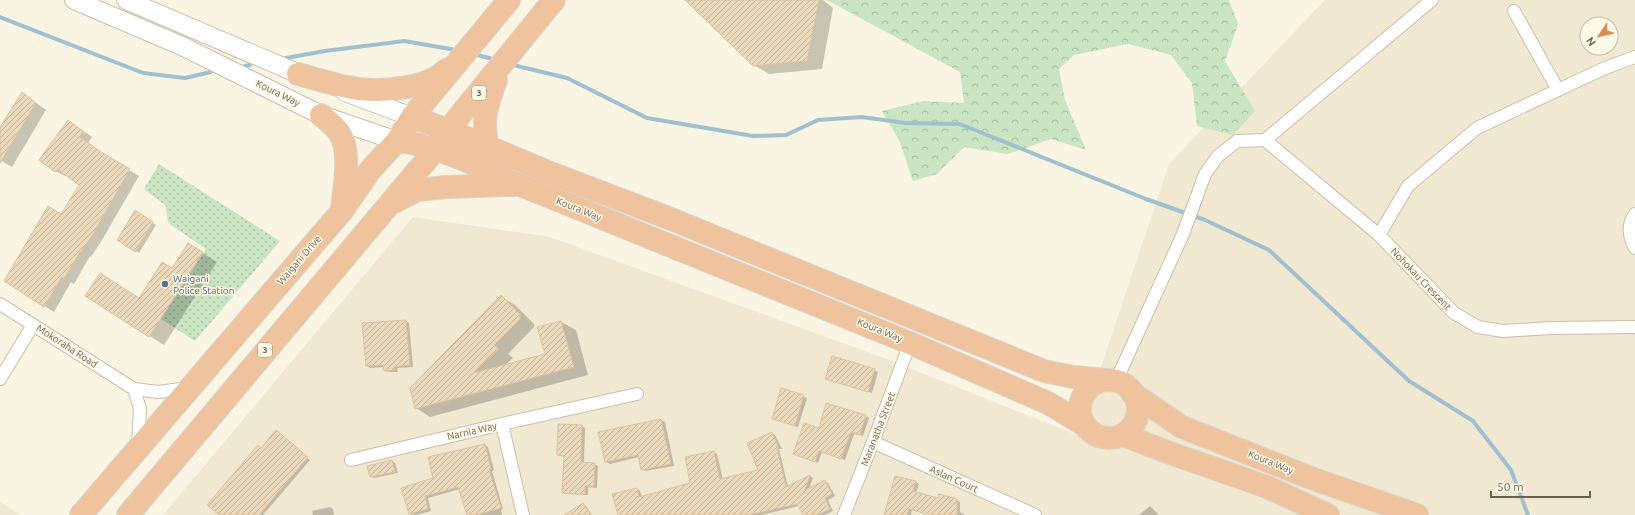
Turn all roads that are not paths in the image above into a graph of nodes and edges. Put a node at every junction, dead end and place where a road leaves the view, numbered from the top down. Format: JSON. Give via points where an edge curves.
{"nodes":[{"id":1,"x":74,"y":0,"type":"edge"},
{"id":2,"x":126,"y":0,"type":"edge"},
{"id":3,"x":509,"y":0,"type":"edge"},
{"id":4,"x":554,"y":0,"type":"edge"},
{"id":5,"x":1432,"y":0,"type":"edge"},
{"id":6,"x":1514,"y":11,"type":"dead end"},
{"id":7,"x":472,"y":43,"type":"junction"},
{"id":8,"x":1635,"y":57,"type":"edge"},
{"id":9,"x":499,"y":69,"type":"junction"},
{"id":10,"x":298,"y":74,"type":"junction"},
{"id":11,"x":1558,"y":90,"type":"junction"},
{"id":12,"x":321,"y":115,"type":"junction"},
{"id":13,"x":412,"y":117,"type":"junction"},
{"id":14,"x":448,"y":130,"type":"junction"},
{"id":15,"x":1265,"y":140,"type":"junction"},
{"id":16,"x":397,"y":142,"type":"junction"},
{"id":17,"x":488,"y":147,"type":"junction"},
{"id":18,"x":435,"y":150,"type":"junction"},
{"id":19,"x":518,"y":184,"type":"junction"},
{"id":20,"x":383,"y":210,"type":"junction"},
{"id":21,"x":342,"y":211,"type":"junction"},
{"id":22,"x":1635,"y":214,"type":"edge"},
{"id":23,"x":1379,"y":235,"type":"junction"},
{"id":24,"x":1635,"y":248,"type":"edge"},
{"id":25,"x":0,"y":304,"type":"edge"},
{"id":26,"x":33,"y":324,"type":"junction"},
{"id":27,"x":1635,"y":327,"type":"edge"},
{"id":28,"x":910,"y":343,"type":"junction"},
{"id":29,"x":0,"y":379,"type":"edge"},
{"id":30,"x":1118,"y":385,"type":"junction"},
{"id":31,"x":190,"y":388,"type":"junction"},
{"id":32,"x":134,"y":389,"type":"junction"},
{"id":33,"x":637,"y":394,"type":"dead end"},
{"id":34,"x":502,"y":424,"type":"junction"},
{"id":35,"x":1084,"y":424,"type":"junction"},
{"id":36,"x":1123,"y":435,"type":"junction"},
{"id":37,"x":873,"y":442,"type":"junction"},
{"id":38,"x":138,"y":448,"type":"junction"},
{"id":39,"x":351,"y":460,"type":"dead end"},
{"id":40,"x":81,"y":515,"type":"edge"},
{"id":41,"x":128,"y":515,"type":"edge"},
{"id":42,"x":524,"y":515,"type":"edge"},
{"id":43,"x":844,"y":515,"type":"edge"},
{"id":44,"x":1035,"y":515,"type":"edge"},
{"id":45,"x":1328,"y":515,"type":"edge"},
{"id":46,"x":1417,"y":515,"type":"edge"}],
"edges":[{"from":1,"to":12,"type":"main road","name":"Koura Way","via":[[182,46]]},
{"from":2,"to":10,"type":"main road","name":"Koura Way"},
{"from":3,"to":7,"type":"highway","name":"Waigani Drive"},
{"from":4,"to":9,"type":"highway","number":"3"},
{"from":5,"to":15,"type":"street"},
{"from":6,"to":11,"type":"street"},
{"from":7,"to":10,"type":"highway","via":[[441,75],[424,84],[368,89],[349,88]]},
{"from":7,"to":13,"type":"highway","name":"Waigani Drive"},
{"from":8,"to":11,"type":"street"},
{"from":9,"to":14,"type":"highway","number":"3"},
{"from":9,"to":17,"type":"highway","via":[[484,119]]},
{"from":10,"to":13,"type":"main road","name":"Koura Way"},
{"from":11,"to":23,"type":"street","via":[[1477,128],[1408,186]]},
{"from":12,"to":16,"type":"main road","name":"Koura Way"},
{"from":12,"to":21,"type":"highway","via":[[339,132],[343,140],[346,170]]},
{"from":13,"to":14,"type":"highway","name":"Koura Way"},
{"from":13,"to":16,"type":"highway","name":"Waigani Drive"},
{"from":14,"to":17,"type":"highway","name":"Koura Way"},
{"from":14,"to":18,"type":"highway","number":"3"},
{"from":15,"to":23,"type":"street","name":"Nohokau Crescent"},
{"from":15,"to":30,"type":"street","via":[[1237,141],[1218,156],[1205,174],[1183,234]]},
{"from":16,"to":18,"type":"highway","name":"Koura Way"},
{"from":16,"to":21,"type":"highway","name":"Waigani Drive","via":[[371,169]]},
{"from":17,"to":30,"type":"highway","name":"Koura Way","via":[[1044,371]]},
{"from":18,"to":19,"type":"highway","name":"Koura Way"},
{"from":18,"to":20,"type":"highway","number":"3"},
{"from":19,"to":20,"type":"highway","via":[[417,190]]},
{"from":19,"to":28,"type":"highway","name":"Koura Way"},
{"from":20,"to":41,"type":"highway","number":"3"},
{"from":21,"to":31,"type":"highway","name":"Waigani Drive"},
{"from":22,"to":24,"type":"street","via":[[1629,225]]},
{"from":23,"to":27,"type":"street","name":"Nohokau Crescent","via":[[1454,313],[1478,327],[1503,331]]},
{"from":25,"to":26,"type":"street","name":"Mokoraha Road"},
{"from":26,"to":29,"type":"street"},
{"from":26,"to":32,"type":"street","name":"Mokoraha Road"},
{"from":28,"to":35,"type":"highway","name":"Koura Way","via":[[1048,402]]},
{"from":28,"to":37,"type":"street","name":"Maranatha Street"},
{"from":30,"to":35,"type":"highway","via":[[1093,385],[1083,396],[1080,415]]},
{"from":30,"to":36,"type":"highway","via":[[1136,402],[1138,411],[1136,421]]},
{"from":30,"to":46,"type":"highway","name":"Koura Way","via":[[1182,427],[1311,478]]},
{"from":31,"to":32,"type":"street","name":"Mokoraha Road","via":[[158,392]]},
{"from":31,"to":38,"type":"highway","name":"Waigani Drive"},
{"from":32,"to":38,"type":"street","via":[[140,409]]},
{"from":33,"to":34,"type":"street"},
{"from":34,"to":39,"type":"street","name":"Narnia Way"},
{"from":34,"to":42,"type":"street","name":"Narnia Way"},
{"from":35,"to":36,"type":"highway","via":[[1089,431],[1098,436],[1115,438]]},
{"from":36,"to":45,"type":"highway","via":[[1267,487]]},
{"from":37,"to":43,"type":"street","name":"Maranatha Street"},
{"from":37,"to":44,"type":"street","name":"Aslan Court"},
{"from":38,"to":40,"type":"highway","name":"Waigani Drive"}]}
